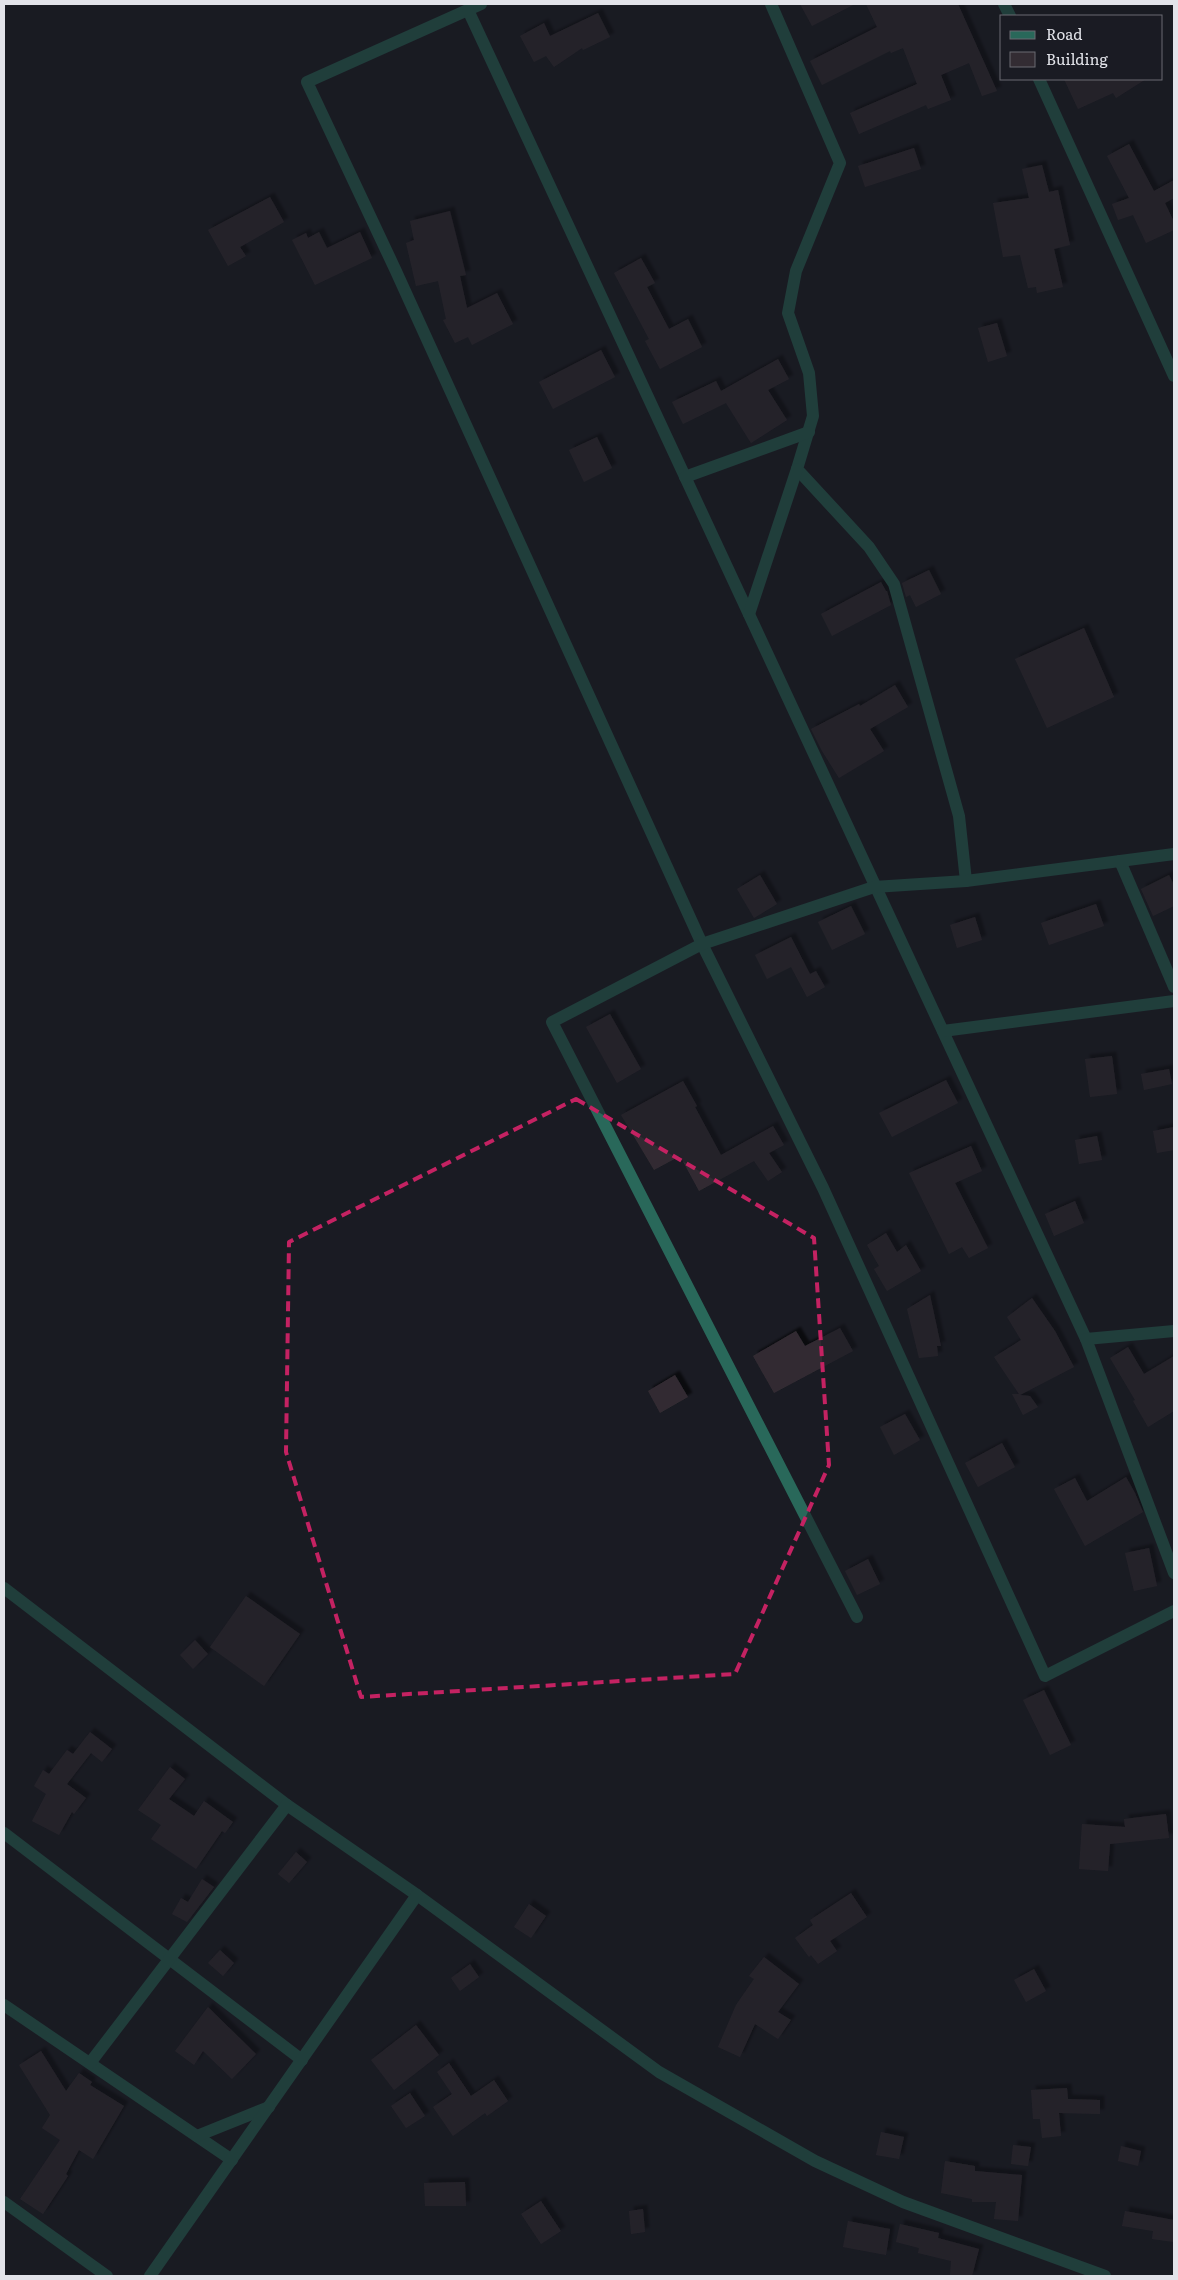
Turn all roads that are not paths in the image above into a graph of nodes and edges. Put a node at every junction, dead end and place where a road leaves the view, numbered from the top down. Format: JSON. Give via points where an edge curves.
{"nodes":[{"id":1,"x":482,"y":4,"type":"edge"},
{"id":2,"x":771,"y":4,"type":"edge"},
{"id":3,"x":468,"y":10,"type":"junction"},
{"id":4,"x":1039,"y":80,"type":"edge"},
{"id":5,"x":1173,"y":371,"type":"edge"},
{"id":6,"x":809,"y":432,"type":"junction"},
{"id":7,"x":797,"y":469,"type":"junction"},
{"id":8,"x":685,"y":477,"type":"junction"},
{"id":9,"x":749,"y":614,"type":"junction"},
{"id":10,"x":1174,"y":854,"type":"edge"},
{"id":11,"x":1120,"y":861,"type":"junction"},
{"id":12,"x":966,"y":881,"type":"junction"},
{"id":13,"x":874,"y":887,"type":"junction"},
{"id":14,"x":702,"y":944,"type":"junction"},
{"id":15,"x":1174,"y":987,"type":"edge"},
{"id":16,"x":1174,"y":1001,"type":"edge"},
{"id":17,"x":942,"y":1031,"type":"junction"},
{"id":18,"x":1174,"y":1331,"type":"edge"},
{"id":19,"x":1086,"y":1339,"type":"junction"},
{"id":20,"x":1174,"y":1573,"type":"edge"},
{"id":21,"x":4,"y":1588,"type":"edge"},
{"id":22,"x":1174,"y":1611,"type":"edge"},
{"id":23,"x":857,"y":1617,"type":"dead end"},
{"id":24,"x":287,"y":1805,"type":"junction"},
{"id":25,"x":4,"y":1833,"type":"edge"},
{"id":26,"x":417,"y":1896,"type":"junction"},
{"id":27,"x":169,"y":1959,"type":"junction"},
{"id":28,"x":4,"y":2005,"type":"edge"},
{"id":29,"x":302,"y":2060,"type":"junction"},
{"id":30,"x":90,"y":2063,"type":"junction"},
{"id":31,"x":269,"y":2107,"type":"junction"},
{"id":32,"x":197,"y":2136,"type":"junction"},
{"id":33,"x":232,"y":2160,"type":"junction"},
{"id":34,"x":4,"y":2202,"type":"edge"},
{"id":35,"x":107,"y":2276,"type":"edge"},
{"id":36,"x":150,"y":2276,"type":"edge"},
{"id":37,"x":1105,"y":2276,"type":"edge"}],
"edges":[{"from":1,"to":3,"type":"street"},
{"from":2,"to":6,"type":"street","via":[[840,163],[796,271],[788,312],[809,373],[813,416]]},
{"from":3,"to":8,"type":"street"},
{"from":3,"to":14,"type":"street","via":[[307,82]]},
{"from":4,"to":5,"type":"street"},
{"from":6,"to":7,"type":"street"},
{"from":6,"to":8,"type":"street"},
{"from":7,"to":9,"type":"street"},
{"from":7,"to":12,"type":"street","via":[[869,547],[894,584],[959,816]]},
{"from":8,"to":9,"type":"street"},
{"from":9,"to":13,"type":"street"},
{"from":10,"to":11,"type":"street"},
{"from":11,"to":12,"type":"street"},
{"from":11,"to":15,"type":"street"},
{"from":12,"to":13,"type":"street"},
{"from":13,"to":14,"type":"street"},
{"from":13,"to":17,"type":"street"},
{"from":14,"to":22,"type":"street","via":[[827,1197],[1045,1676]]},
{"from":14,"to":23,"type":"street","via":[[552,1022]]},
{"from":16,"to":17,"type":"street"},
{"from":17,"to":19,"type":"street"},
{"from":18,"to":19,"type":"street"},
{"from":19,"to":20,"type":"street"},
{"from":21,"to":24,"type":"street"},
{"from":24,"to":26,"type":"street"},
{"from":24,"to":27,"type":"street"},
{"from":25,"to":27,"type":"street"},
{"from":26,"to":29,"type":"street"},
{"from":26,"to":37,"type":"street","via":[[659,2072],[738,2120],[815,2162],[903,2202]]},
{"from":27,"to":29,"type":"street"},
{"from":27,"to":30,"type":"street"},
{"from":28,"to":30,"type":"street"},
{"from":29,"to":31,"type":"street"},
{"from":30,"to":32,"type":"street"},
{"from":31,"to":32,"type":"street"},
{"from":31,"to":33,"type":"street"},
{"from":32,"to":33,"type":"street"},
{"from":33,"to":36,"type":"street"},
{"from":34,"to":35,"type":"street"}]}
